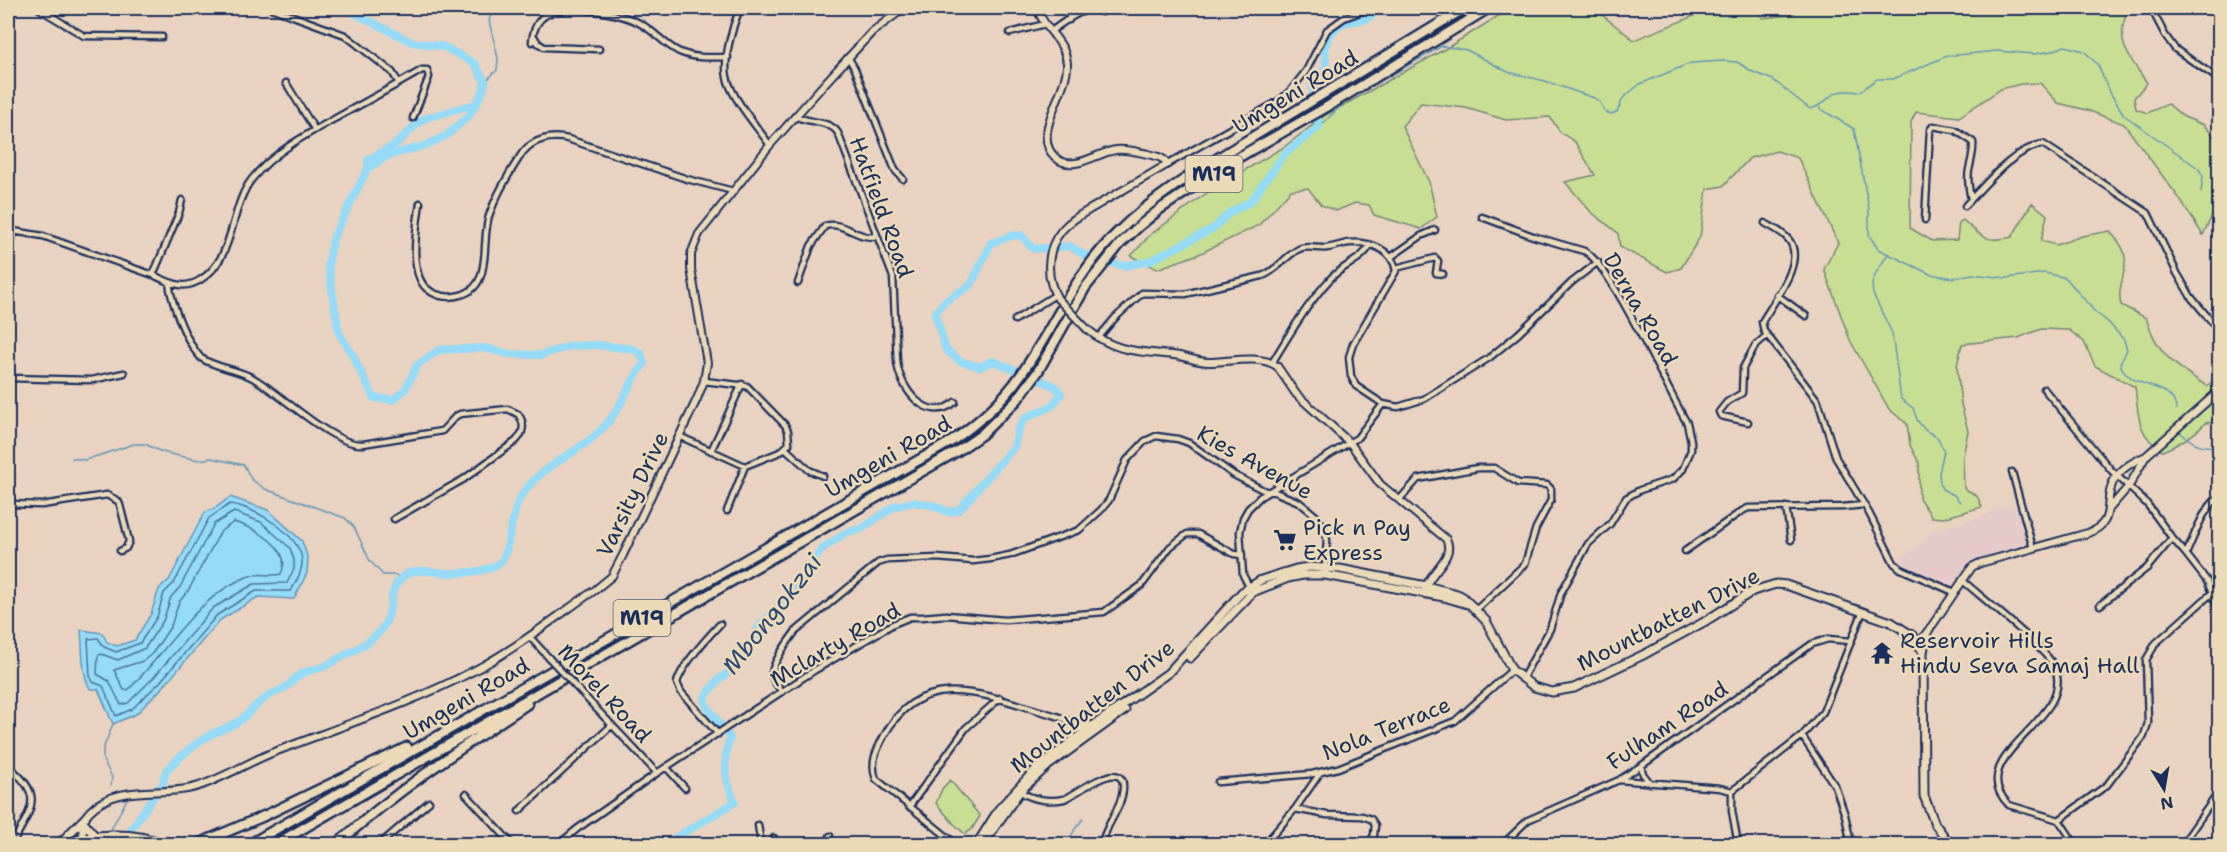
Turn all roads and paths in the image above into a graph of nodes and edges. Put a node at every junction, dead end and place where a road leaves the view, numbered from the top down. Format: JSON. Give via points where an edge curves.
{"nodes":[{"id":1,"x":38,"y":8,"type":"edge"},
{"id":2,"x":271,"y":8,"type":"edge"},
{"id":3,"x":740,"y":8,"type":"edge"},
{"id":4,"x":904,"y":8,"type":"edge"},
{"id":5,"x":1037,"y":8,"type":"edge"},
{"id":6,"x":1070,"y":8,"type":"edge"},
{"id":7,"x":1092,"y":8,"type":"edge"},
{"id":8,"x":1370,"y":8,"type":"edge"},
{"id":9,"x":1465,"y":8,"type":"edge"},
{"id":10,"x":1489,"y":8,"type":"edge"},
{"id":11,"x":2151,"y":8,"type":"edge"},
{"id":12,"x":1102,"y":12,"type":"dead end"},
{"id":13,"x":1069,"y":20,"type":"junction"},
{"id":14,"x":1045,"y":24,"type":"junction"},
{"id":15,"x":1052,"y":32,"type":"junction"},
{"id":16,"x":1010,"y":33,"type":"dead end"},
{"id":17,"x":533,"y":35,"type":"junction"},
{"id":18,"x":162,"y":37,"type":"dead end"},
{"id":19,"x":532,"y":42,"type":"dead end"},
{"id":20,"x":599,"y":49,"type":"dead end"},
{"id":21,"x":728,"y":57,"type":"junction"},
{"id":22,"x":848,"y":57,"type":"junction"},
{"id":23,"x":2220,"y":80,"type":"edge"},
{"id":24,"x":286,"y":83,"type":"dead end"},
{"id":25,"x":399,"y":83,"type":"junction"},
{"id":26,"x":795,"y":116,"type":"junction"},
{"id":27,"x":413,"y":118,"type":"dead end"},
{"id":28,"x":315,"y":130,"type":"junction"},
{"id":29,"x":770,"y":145,"type":"junction"},
{"id":30,"x":1168,"y":164,"type":"junction"},
{"id":31,"x":903,"y":179,"type":"dead end"},
{"id":32,"x":733,"y":190,"type":"junction"},
{"id":33,"x":1971,"y":199,"type":"junction"},
{"id":34,"x":182,"y":200,"type":"dead end"},
{"id":35,"x":420,"y":202,"type":"dead end"},
{"id":36,"x":1965,"y":206,"type":"dead end"},
{"id":37,"x":8,"y":216,"type":"edge"},
{"id":38,"x":1482,"y":217,"type":"dead end"},
{"id":39,"x":1925,"y":220,"type":"dead end"},
{"id":40,"x":1765,"y":224,"type":"dead end"},
{"id":41,"x":1435,"y":230,"type":"dead end"},
{"id":42,"x":13,"y":231,"type":"junction"},
{"id":43,"x":877,"y":236,"type":"junction"},
{"id":44,"x":1370,"y":245,"type":"junction"},
{"id":45,"x":1391,"y":257,"type":"junction"},
{"id":46,"x":1598,"y":262,"type":"junction"},
{"id":47,"x":1396,"y":268,"type":"junction"},
{"id":48,"x":8,"y":271,"type":"edge"},
{"id":49,"x":1443,"y":274,"type":"dead end"},
{"id":50,"x":153,"y":275,"type":"junction"},
{"id":51,"x":169,"y":283,"type":"junction"},
{"id":52,"x":798,"y":283,"type":"dead end"},
{"id":53,"x":1777,"y":295,"type":"junction"},
{"id":54,"x":1057,"y":297,"type":"junction"},
{"id":55,"x":2220,"y":311,"type":"edge"},
{"id":56,"x":1806,"y":316,"type":"dead end"},
{"id":57,"x":1015,"y":320,"type":"dead end"},
{"id":58,"x":2212,"y":322,"type":"junction"},
{"id":59,"x":2220,"y":328,"type":"edge"},
{"id":60,"x":1767,"y":335,"type":"junction"},
{"id":61,"x":1098,"y":338,"type":"junction"},
{"id":62,"x":1272,"y":363,"type":"junction"},
{"id":63,"x":124,"y":373,"type":"dead end"},
{"id":64,"x":8,"y":378,"type":"edge"},
{"id":65,"x":704,"y":381,"type":"junction"},
{"id":66,"x":742,"y":384,"type":"junction"},
{"id":67,"x":2044,"y":389,"type":"dead end"},
{"id":68,"x":2220,"y":390,"type":"edge"},
{"id":69,"x":955,"y":402,"type":"dead end"},
{"id":70,"x":1383,"y":404,"type":"junction"},
{"id":71,"x":1748,"y":422,"type":"dead end"},
{"id":72,"x":680,"y":436,"type":"junction"},
{"id":73,"x":1350,"y":443,"type":"junction"},
{"id":74,"x":786,"y":449,"type":"junction"},
{"id":75,"x":711,"y":451,"type":"junction"},
{"id":76,"x":2146,"y":456,"type":"junction"},
{"id":77,"x":745,"y":466,"type":"junction"},
{"id":78,"x":2012,"y":472,"type":"dead end"},
{"id":79,"x":823,"y":476,"type":"dead end"},
{"id":80,"x":2117,"y":476,"type":"junction"},
{"id":81,"x":2129,"y":486,"type":"junction"},
{"id":82,"x":1268,"y":492,"type":"junction"},
{"id":83,"x":2220,"y":496,"type":"edge"},
{"id":84,"x":1399,"y":500,"type":"junction"},
{"id":85,"x":8,"y":504,"type":"edge"},
{"id":86,"x":1864,"y":505,"type":"junction"},
{"id":87,"x":1786,"y":507,"type":"junction"},
{"id":88,"x":727,"y":510,"type":"dead end"},
{"id":89,"x":2109,"y":510,"type":"junction"},
{"id":90,"x":394,"y":519,"type":"dead end"},
{"id":91,"x":2172,"y":538,"type":"junction"},
{"id":92,"x":1791,"y":540,"type":"dead end"},
{"id":93,"x":2033,"y":548,"type":"junction"},
{"id":94,"x":120,"y":551,"type":"dead end"},
{"id":95,"x":1685,"y":551,"type":"dead end"},
{"id":96,"x":2186,"y":554,"type":"junction"},
{"id":97,"x":1242,"y":555,"type":"junction"},
{"id":98,"x":1325,"y":571,"type":"junction"},
{"id":99,"x":1962,"y":580,"type":"junction"},
{"id":100,"x":1251,"y":590,"type":"junction"},
{"id":101,"x":1425,"y":590,"type":"junction"},
{"id":102,"x":1954,"y":592,"type":"junction"},
{"id":103,"x":2212,"y":592,"type":"junction"},
{"id":104,"x":2100,"y":605,"type":"dead end"},
{"id":105,"x":1474,"y":608,"type":"junction"},
{"id":106,"x":1863,"y":611,"type":"junction"},
{"id":107,"x":2220,"y":614,"type":"edge"},
{"id":108,"x":720,"y":624,"type":"dead end"},
{"id":109,"x":1927,"y":633,"type":"junction"},
{"id":110,"x":529,"y":636,"type":"junction"},
{"id":111,"x":1851,"y":641,"type":"junction"},
{"id":112,"x":1918,"y":642,"type":"junction"},
{"id":113,"x":1923,"y":652,"type":"junction"},
{"id":114,"x":593,"y":660,"type":"junction"},
{"id":115,"x":1512,"y":670,"type":"junction"},
{"id":116,"x":1522,"y":679,"type":"junction"},
{"id":117,"x":782,"y":692,"type":"junction"},
{"id":118,"x":1000,"y":698,"type":"junction"},
{"id":119,"x":462,"y":721,"type":"junction"},
{"id":120,"x":612,"y":725,"type":"junction"},
{"id":121,"x":1076,"y":725,"type":"junction"},
{"id":122,"x":1092,"y":726,"type":"junction"},
{"id":123,"x":720,"y":733,"type":"junction"},
{"id":124,"x":1085,"y":734,"type":"junction"},
{"id":125,"x":1802,"y":736,"type":"junction"},
{"id":126,"x":8,"y":766,"type":"edge"},
{"id":127,"x":1641,"y":766,"type":"junction"},
{"id":128,"x":666,"y":767,"type":"junction"},
{"id":129,"x":657,"y":773,"type":"junction"},
{"id":130,"x":1320,"y":773,"type":"junction"},
{"id":131,"x":1619,"y":780,"type":"junction"},
{"id":132,"x":1218,"y":782,"type":"dead end"},
{"id":133,"x":1650,"y":783,"type":"junction"},
{"id":134,"x":685,"y":788,"type":"dead end"},
{"id":135,"x":1019,"y":789,"type":"junction"},
{"id":136,"x":2220,"y":790,"type":"edge"},
{"id":137,"x":1732,"y":791,"type":"junction"},
{"id":138,"x":466,"y":794,"type":"dead end"},
{"id":139,"x":429,"y":802,"type":"dead end"},
{"id":140,"x":909,"y":807,"type":"junction"},
{"id":141,"x":1295,"y":809,"type":"junction"},
{"id":142,"x":519,"y":811,"type":"dead end"},
{"id":143,"x":84,"y":820,"type":"junction"},
{"id":144,"x":2059,"y":820,"type":"junction"},
{"id":145,"x":758,"y":825,"type":"dead end"},
{"id":146,"x":830,"y":836,"type":"dead end"},
{"id":147,"x":98,"y":838,"type":"junction"},
{"id":148,"x":774,"y":838,"type":"dead end"},
{"id":149,"x":84,"y":842,"type":"edge"},
{"id":150,"x":138,"y":842,"type":"edge"},
{"id":151,"x":12,"y":844,"type":"edge"},
{"id":152,"x":60,"y":844,"type":"edge"},
{"id":153,"x":164,"y":844,"type":"edge"},
{"id":154,"x":198,"y":844,"type":"edge"},
{"id":155,"x":250,"y":844,"type":"edge"},
{"id":156,"x":276,"y":844,"type":"edge"},
{"id":157,"x":337,"y":844,"type":"edge"},
{"id":158,"x":380,"y":844,"type":"edge"},
{"id":159,"x":512,"y":844,"type":"edge"},
{"id":160,"x":559,"y":844,"type":"edge"},
{"id":161,"x":761,"y":844,"type":"edge"},
{"id":162,"x":775,"y":844,"type":"edge"},
{"id":163,"x":828,"y":844,"type":"edge"},
{"id":164,"x":956,"y":844,"type":"edge"},
{"id":165,"x":976,"y":844,"type":"edge"},
{"id":166,"x":983,"y":844,"type":"edge"},
{"id":167,"x":1102,"y":844,"type":"edge"},
{"id":168,"x":1265,"y":844,"type":"edge"},
{"id":169,"x":1370,"y":844,"type":"edge"},
{"id":170,"x":1503,"y":844,"type":"edge"},
{"id":171,"x":1738,"y":844,"type":"edge"},
{"id":172,"x":1851,"y":844,"type":"edge"},
{"id":173,"x":1950,"y":844,"type":"edge"},
{"id":174,"x":2075,"y":844,"type":"edge"},
{"id":175,"x":2185,"y":844,"type":"edge"}],
"edges":[{"from":1,"to":18,"type":"street","via":[[84,36]]},
{"from":2,"to":25,"type":"street","via":[[345,35],[392,72]]},
{"from":3,"to":21,"type":"street"},
{"from":4,"to":22,"type":"street","name":"Varsity Drive","via":[[880,25]]},
{"from":5,"to":14,"type":"street"},
{"from":6,"to":13,"type":"street"},
{"from":7,"to":12,"type":"street"},
{"from":7,"to":13,"type":"street"},
{"from":8,"to":30,"type":"street","via":[[1327,30],[1306,71],[1279,101]]},
{"from":9,"to":119,"type":"highway","name":"Umgeni Road","number":"M19","via":[[1140,211],[1083,272],[1022,373],[983,418],[952,441]]},
{"from":10,"to":114,"type":"highway","name":"Umgeni Road","number":"M19","via":[[1239,157],[1138,227],[1096,274],[1031,381],[1002,417],[959,450]]},
{"from":11,"to":23,"type":"street","via":[[2175,49]]},
{"from":13,"to":15,"type":"street"},
{"from":14,"to":15,"type":"street"},
{"from":14,"to":16,"type":"street"},
{"from":15,"to":30,"type":"street","via":[[1063,48],[1067,66],[1046,132],[1052,154],[1071,164],[1126,150],[1159,157]]},
{"from":17,"to":19,"type":"street"},
{"from":17,"to":20,"type":"street","via":[[544,47]]},
{"from":17,"to":21,"type":"street","via":[[537,23],[553,12],[603,13],[642,24],[681,53]]},
{"from":21,"to":29,"type":"street","via":[[730,84]]},
{"from":22,"to":26,"type":"street","name":"Varsity Drive"},
{"from":22,"to":31,"type":"street","via":[[895,170]]},
{"from":24,"to":28,"type":"street"},
{"from":25,"to":27,"type":"street","via":[[422,70],[429,71]]},
{"from":25,"to":28,"type":"street"},
{"from":26,"to":29,"type":"street","name":"Varsity Drive"},
{"from":26,"to":43,"type":"street","name":"Hatfield Road","via":[[836,130]]},
{"from":28,"to":51,"type":"street","via":[[252,179],[228,243],[207,275],[191,284]]},
{"from":29,"to":32,"type":"street","name":"Varsity Drive"},
{"from":30,"to":54,"type":"street","via":[[1060,232],[1052,248],[1049,274]]},
{"from":32,"to":35,"type":"street","via":[[687,179],[568,139],[541,139],[523,152],[490,212],[480,278],[467,292],[452,297],[429,290],[417,273]]},
{"from":32,"to":65,"type":"street","name":"Varsity Drive","via":[[703,228],[691,254],[707,359]]},
{"from":33,"to":36,"type":"street"},
{"from":33,"to":39,"type":"street","via":[[1968,172],[1973,142],[1955,130],[1933,126]]},
{"from":33,"to":58,"type":"street","via":[[2009,162],[2043,144],[2148,213],[2177,273]]},
{"from":34,"to":50,"type":"street"},
{"from":37,"to":42,"type":"street"},
{"from":38,"to":46,"type":"street","name":"Derna Road","via":[[1588,252]]},
{"from":40,"to":53,"type":"street","via":[[1787,238],[1794,256]]},
{"from":41,"to":45,"type":"street"},
{"from":42,"to":48,"type":"street"},
{"from":42,"to":50,"type":"street","via":[[43,236]]},
{"from":43,"to":52,"type":"street","via":[[866,237],[835,225],[825,226],[811,246]]},
{"from":43,"to":69,"type":"street","name":"Hatfield Road","via":[[895,283],[897,361],[902,382],[920,403],[939,408]]},
{"from":44,"to":45,"type":"street","via":[[1385,250]]},
{"from":44,"to":61,"type":"street","via":[[1353,242],[1303,248],[1265,275],[1185,294],[1142,293]]},
{"from":44,"to":62,"type":"street","via":[[1325,285]]},
{"from":45,"to":47,"type":"street"},
{"from":46,"to":70,"type":"street","via":[[1473,369],[1414,403],[1398,407]]},
{"from":46,"to":116,"type":"street","name":"Derna Road","via":[[1690,431],[1689,456],[1680,473],[1626,498],[1610,524],[1588,544],[1561,593],[1551,629]]},
{"from":47,"to":49,"type":"street","via":[[1435,258],[1436,273]]},
{"from":47,"to":70,"type":"street","via":[[1349,357],[1353,382]]},
{"from":50,"to":51,"type":"street"},
{"from":51,"to":90,"type":"street","via":[[179,316],[201,358],[250,376],[317,424],[353,444],[442,431],[460,414],[508,409],[518,414],[523,428],[516,441],[464,479]]},
{"from":53,"to":56,"type":"street"},
{"from":53,"to":60,"type":"street","via":[[1762,322]]},
{"from":54,"to":57,"type":"street"},
{"from":54,"to":61,"type":"street","bridge":true},
{"from":55,"to":58,"type":"street"},
{"from":58,"to":59,"type":"street"},
{"from":60,"to":71,"type":"street","via":[[1759,340],[1743,368],[1742,393],[1719,412],[1720,416]]},
{"from":60,"to":86,"type":"street","via":[[1818,401],[1836,458]]},
{"from":61,"to":62,"type":"street","via":[[1139,353],[1206,362]]},
{"from":62,"to":73,"type":"street","via":[[1301,399]]},
{"from":63,"to":64,"type":"street","via":[[92,380]]},
{"from":65,"to":66,"type":"street"},
{"from":65,"to":72,"type":"street","name":"Varsity Drive"},
{"from":66,"to":74,"type":"street","via":[[753,390],[785,425],[789,439]]},
{"from":66,"to":75,"type":"street"},
{"from":67,"to":80,"type":"street"},
{"from":68,"to":76,"type":"street"},
{"from":70,"to":73,"type":"street"},
{"from":72,"to":75,"type":"street"},
{"from":72,"to":110,"type":"street","name":"Varsity Drive","via":[[612,576]]},
{"from":73,"to":82,"type":"street"},
{"from":73,"to":84,"type":"street","via":[[1380,484]]},
{"from":74,"to":77,"type":"street"},
{"from":74,"to":79,"type":"street","via":[[809,470]]},
{"from":75,"to":77,"type":"street"},
{"from":76,"to":80,"type":"street"},
{"from":76,"to":81,"type":"street"},
{"from":77,"to":88,"type":"street"},
{"from":78,"to":93,"type":"street"},
{"from":80,"to":81,"type":"street"},
{"from":80,"to":89,"type":"street"},
{"from":81,"to":89,"type":"street"},
{"from":81,"to":91,"type":"street"},
{"from":82,"to":97,"type":"street","via":[[1253,503],[1243,518]]},
{"from":82,"to":98,"type":"street","name":"Kies Avenue","via":[[1293,499],[1322,524],[1327,540]]},
{"from":82,"to":117,"type":"street","name":"Kies Avenue","via":[[1234,475],[1189,443],[1164,436],[1148,440],[1126,460],[1109,501],[1079,530],[997,558],[887,560],[871,568],[789,640],[773,669]]},
{"from":83,"to":96,"type":"street","via":[[2204,513]]},
{"from":84,"to":101,"type":"street","via":[[1448,542],[1447,554],[1428,578]]},
{"from":84,"to":105,"type":"street","via":[[1419,479],[1478,468],[1494,468],[1518,483],[1547,485],[1551,489],[1551,500],[1536,528],[1525,564]]},
{"from":85,"to":94,"type":"street","via":[[54,504],[101,495],[113,498],[120,505],[129,541]]},
{"from":86,"to":87,"type":"street"},
{"from":86,"to":102,"type":"street","via":[[1894,563]]},
{"from":87,"to":92,"type":"street"},
{"from":87,"to":95,"type":"street","via":[[1742,511]]},
{"from":89,"to":93,"type":"street","via":[[2104,523],[2095,530]]},
{"from":91,"to":96,"type":"street"},
{"from":91,"to":104,"type":"street","via":[[2146,568]]},
{"from":93,"to":99,"type":"street","via":[[1980,563]]},
{"from":96,"to":103,"type":"street"},
{"from":97,"to":100,"type":"street","via":[[1243,575]]},
{"from":97,"to":117,"type":"street","name":"Mclarty Road","via":[[1198,534],[1187,534],[1170,547],[1142,585],[1104,612],[1005,620],[946,615],[910,617]]},
{"from":98,"to":100,"type":"main road","name":"Mountbatten Drive","via":[[1309,567],[1261,580]]},
{"from":98,"to":101,"type":"main road","name":"Mountbatten Drive"},
{"from":99,"to":102,"type":"street"},
{"from":99,"to":144,"type":"street","via":[[2043,652],[2055,668],[2058,682],[2054,698],[2001,762],[1997,783],[2009,805]]},
{"from":100,"to":122,"type":"main road","name":"Mountbatten Drive","via":[[1225,609],[1168,673]]},
{"from":100,"to":124,"type":"main road","name":"Mountbatten Drive","via":[[1154,689]]},
{"from":101,"to":105,"type":"main road","name":"Mountbatten Drive","via":[[1457,594]]},
{"from":102,"to":109,"type":"street"},
{"from":103,"to":107,"type":"street"},
{"from":103,"to":144,"type":"street","via":[[2156,643],[2146,660],[2148,723],[2144,736],[2107,785]]},
{"from":105,"to":115,"type":"main road","name":"Mountbatten Drive","via":[[1492,631]]},
{"from":106,"to":111,"type":"street"},
{"from":106,"to":112,"type":"main road","name":"Mountbatten Drive","via":[[1891,621]]},
{"from":106,"to":116,"type":"main road","name":"Mountbatten Drive","via":[[1786,585],[1766,585],[1676,638],[1574,688],[1552,693]]},
{"from":108,"to":123,"type":"street","via":[[677,683]]},
{"from":109,"to":112,"type":"street"},
{"from":109,"to":113,"type":"main road"},
{"from":110,"to":120,"type":"street","name":"Morel Road","bridge":true},
{"from":110,"to":143,"type":"street","name":"Varsity Drive","via":[[474,670],[411,698],[198,786],[130,793],[98,805]]},
{"from":111,"to":125,"type":"street","via":[[1823,712]]},
{"from":111,"to":127,"type":"street","name":"Fulham Road","via":[[1828,639],[1812,644]]},
{"from":112,"to":113,"type":"main road","name":"Mountbatten Drive"},
{"from":113,"to":173,"type":"main road","name":"Mountbatten Drive","via":[[1924,796],[1935,824]]},
{"from":114,"to":156,"type":"highway","name":"Umgeni Road","number":"M19"},
{"from":114,"to":157,"type":"highway","via":[[436,764]]},
{"from":115,"to":116,"type":"main road","name":"Mountbatten Drive"},
{"from":115,"to":130,"type":"street","name":"Nola Terrace","via":[[1455,721]]},
{"from":117,"to":123,"type":"street","name":"Mclarty Road"},
{"from":118,"to":121,"type":"street"},
{"from":118,"to":140,"type":"street","via":[[966,728]]},
{"from":118,"to":140,"type":"street","via":[[948,691],[915,701],[896,716],[874,755],[873,771],[878,782]]},
{"from":119,"to":154,"type":"highway"},
{"from":119,"to":155,"type":"highway","name":"Umgeni Road","number":"M19"},
{"from":120,"to":129,"type":"street","name":"Morel Road"},
{"from":120,"to":142,"type":"street"},
{"from":121,"to":122,"type":"main road"},
{"from":121,"to":124,"type":"street"},
{"from":122,"to":124,"type":"main road","name":"Mountbatten Drive"},
{"from":123,"to":128,"type":"street","name":"Mclarty Road"},
{"from":124,"to":135,"type":"main road","name":"Mountbatten Drive","via":[[1049,758]]},
{"from":125,"to":137,"type":"street"},
{"from":125,"to":172,"type":"street","via":[[1834,786]]},
{"from":126,"to":151,"type":"street","via":[[28,785],[33,798]]},
{"from":127,"to":131,"type":"street","name":"Fulham Road"},
{"from":127,"to":133,"type":"street"},
{"from":128,"to":129,"type":"street","name":"Mclarty Road"},
{"from":128,"to":134,"type":"street"},
{"from":129,"to":160,"type":"street","name":"Mclarty Road"},
{"from":130,"to":132,"type":"street","name":"Nola Terrace"},
{"from":130,"to":141,"type":"street"},
{"from":131,"to":133,"type":"street"},
{"from":131,"to":170,"type":"street","name":"Fulham Road","via":[[1541,812]]},
{"from":133,"to":137,"type":"street"},
{"from":135,"to":165,"type":"main road","name":"Mountbatten Drive","via":[[999,809]]},
{"from":135,"to":166,"type":"main road","name":"Mountbatten Drive"},
{"from":135,"to":167,"type":"street","via":[[1035,798],[1063,799],[1100,778],[1119,778],[1123,792]]},
{"from":136,"to":175,"type":"street"},
{"from":137,"to":171,"type":"street"},
{"from":138,"to":159,"type":"street"},
{"from":139,"to":158,"type":"street"},
{"from":140,"to":164,"type":"street"},
{"from":141,"to":168,"type":"street"},
{"from":141,"to":169,"type":"street","via":[[1371,819],[1375,825]]},
{"from":143,"to":147,"type":"main road"},
{"from":143,"to":149,"type":"street"},
{"from":143,"to":152,"type":"main road"},
{"from":144,"to":174,"type":"street"},
{"from":145,"to":161,"type":"street"},
{"from":146,"to":163,"type":"street"},
{"from":147,"to":149,"type":"main road"},
{"from":147,"to":150,"type":"main road"},
{"from":148,"to":162,"type":"street"},
{"from":149,"to":152,"type":"main road"},
{"from":150,"to":153,"type":"main road"}]}
